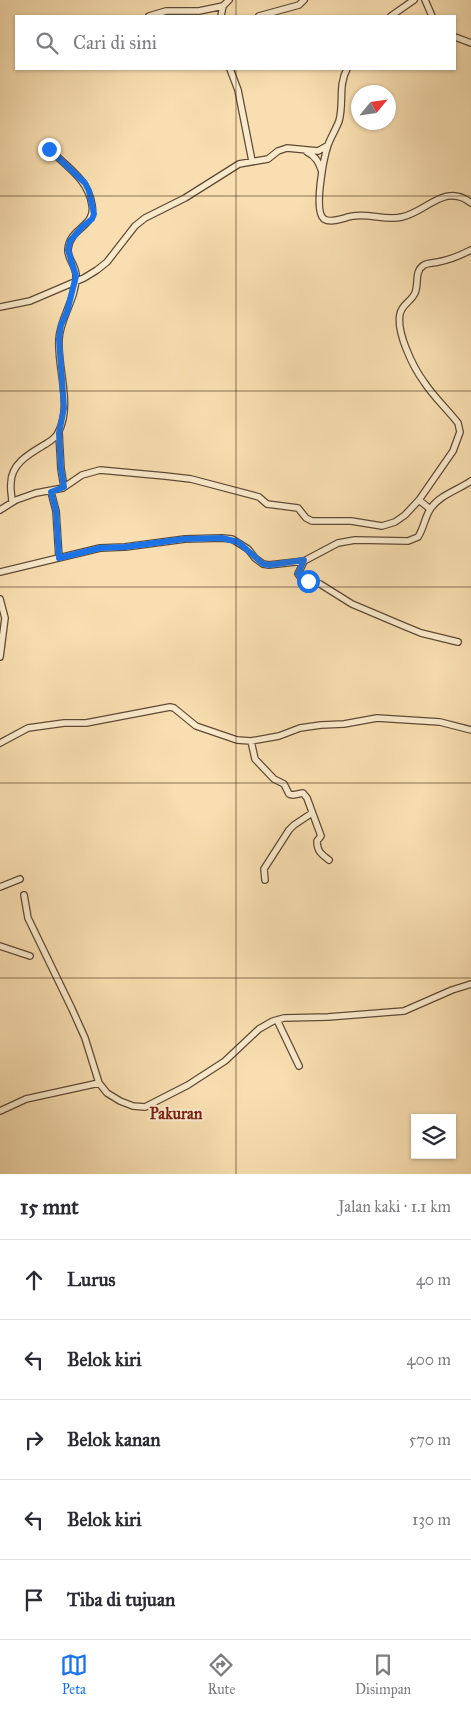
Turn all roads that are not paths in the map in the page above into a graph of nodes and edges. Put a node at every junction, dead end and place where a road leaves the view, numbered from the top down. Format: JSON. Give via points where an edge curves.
{"nodes":[{"id":1,"x":230,"y":0,"type":"edge"},
{"id":2,"x":304,"y":0,"type":"edge"},
{"id":3,"x":414,"y":0,"type":"edge"},
{"id":4,"x":425,"y":0,"type":"edge"},
{"id":5,"x":223,"y":6,"type":"junction"},
{"id":6,"x":152,"y":15,"type":"edge"},
{"id":7,"x":221,"y":15,"type":"edge"},
{"id":8,"x":263,"y":15,"type":"edge"},
{"id":9,"x":392,"y":15,"type":"edge"},
{"id":10,"x":432,"y":15,"type":"edge"},
{"id":11,"x":456,"y":38,"type":"edge"},
{"id":12,"x":471,"y":44,"type":"edge"},
{"id":13,"x":230,"y":70,"type":"edge"},
{"id":14,"x":346,"y":70,"type":"edge"},
{"id":15,"x":327,"y":146,"type":"junction"},
{"id":16,"x":49,"y":149,"type":"dead end"},
{"id":17,"x":300,"y":150,"type":"junction"},
{"id":18,"x":252,"y":161,"type":"junction"},
{"id":19,"x":323,"y":172,"type":"junction"},
{"id":20,"x":471,"y":203,"type":"edge"},
{"id":21,"x":471,"y":250,"type":"edge"},
{"id":22,"x":76,"y":281,"type":"junction"},
{"id":23,"x":0,"y":307,"type":"edge"},
{"id":24,"x":59,"y":433,"type":"junction"},
{"id":25,"x":471,"y":481,"type":"edge"},
{"id":26,"x":64,"y":487,"type":"junction"},
{"id":27,"x":51,"y":492,"type":"junction"},
{"id":28,"x":419,"y":500,"type":"junction"},
{"id":29,"x":12,"y":502,"type":"junction"},
{"id":30,"x":430,"y":509,"type":"junction"},
{"id":31,"x":0,"y":510,"type":"edge"},
{"id":32,"x":59,"y":558,"type":"junction"},
{"id":33,"x":304,"y":560,"type":"junction"},
{"id":34,"x":0,"y":572,"type":"edge"},
{"id":35,"x":0,"y":599,"type":"edge"},
{"id":36,"x":458,"y":642,"type":"dead end"},
{"id":37,"x":0,"y":657,"type":"edge"},
{"id":38,"x":471,"y":730,"type":"edge"},
{"id":39,"x":251,"y":741,"type":"junction"},
{"id":40,"x":0,"y":743,"type":"edge"},
{"id":41,"x":312,"y":813,"type":"junction"},
{"id":42,"x":329,"y":860,"type":"dead end"},
{"id":43,"x":20,"y":879,"type":"dead end"},
{"id":44,"x":265,"y":880,"type":"dead end"},
{"id":45,"x":0,"y":887,"type":"edge"},
{"id":46,"x":24,"y":894,"type":"dead end"},
{"id":47,"x":0,"y":946,"type":"edge"},
{"id":48,"x":30,"y":956,"type":"dead end"},
{"id":49,"x":471,"y":984,"type":"edge"},
{"id":50,"x":277,"y":1020,"type":"junction"},
{"id":51,"x":299,"y":1066,"type":"dead end"},
{"id":52,"x":99,"y":1083,"type":"junction"},
{"id":53,"x":0,"y":1111,"type":"edge"}],
"edges":[{"from":1,"to":5,"type":"street"},
{"from":2,"to":8,"type":"street","via":[[299,5]]},
{"from":3,"to":9,"type":"street"},
{"from":4,"to":10,"type":"street"},
{"from":5,"to":6,"type":"street"},
{"from":5,"to":7,"type":"street"},
{"from":11,"to":12,"type":"street"},
{"from":13,"to":18,"type":"street","via":[[238,90]]},
{"from":14,"to":15,"type":"street","via":[[339,120]]},
{"from":15,"to":17,"type":"street","via":[[321,151]]},
{"from":15,"to":19,"type":"street"},
{"from":16,"to":22,"type":"street","via":[[85,183],[92,204],[92,219],[70,241],[68,250]]},
{"from":17,"to":18,"type":"street","via":[[287,148],[268,159]]},
{"from":17,"to":19,"type":"street","via":[[314,156]]},
{"from":18,"to":22,"type":"street","via":[[239,164],[185,198],[145,218],[122,240],[106,262]]},
{"from":19,"to":20,"type":"street","via":[[318,202],[320,215],[325,220],[360,215],[402,218],[432,202],[458,195]]},
{"from":21,"to":28,"type":"street","via":[[420,268],[416,292],[400,313],[400,332],[423,381],[460,428],[453,451]]},
{"from":22,"to":23,"type":"street","via":[[30,301]]},
{"from":22,"to":24,"type":"street","via":[[59,339],[64,408]]},
{"from":24,"to":26,"type":"street"},
{"from":24,"to":29,"type":"street","via":[[52,441],[26,456],[15,470],[10,484]]},
{"from":25,"to":30,"type":"street","via":[[444,496]]},
{"from":26,"to":27,"type":"street"},
{"from":26,"to":28,"type":"street","via":[[82,475],[100,470],[165,476],[258,497],[267,504],[298,508],[312,521],[351,521],[382,526],[405,515]]},
{"from":27,"to":29,"type":"street","via":[[36,493]]},
{"from":27,"to":32,"type":"street","via":[[56,511]]},
{"from":28,"to":30,"type":"street"},
{"from":29,"to":31,"type":"street"},
{"from":30,"to":33,"type":"street","via":[[418,537],[408,541],[355,540],[338,543]]},
{"from":32,"to":33,"type":"street","via":[[100,548],[222,538],[238,542],[263,564]]},
{"from":32,"to":34,"type":"street"},
{"from":33,"to":36,"type":"street","via":[[298,574],[302,579],[320,584],[347,601],[421,633]]},
{"from":35,"to":37,"type":"street","via":[[5,618]]},
{"from":38,"to":39,"type":"street","via":[[440,722],[377,718],[321,724]]},
{"from":39,"to":40,"type":"street","via":[[237,740],[202,728],[170,707],[95,722],[64,722],[28,728]]},
{"from":39,"to":41,"type":"street","via":[[255,759],[284,784],[290,795],[303,793]]},
{"from":41,"to":42,"type":"street","via":[[321,836],[317,841],[318,850]]},
{"from":41,"to":44,"type":"street","via":[[289,830],[264,869]]},
{"from":43,"to":45,"type":"street"},
{"from":46,"to":52,"type":"street","via":[[28,918],[85,1038]]},
{"from":47,"to":48,"type":"street"},
{"from":49,"to":50,"type":"street","via":[[404,1012]]},
{"from":50,"to":51,"type":"street"},
{"from":50,"to":52,"type":"street","via":[[259,1029],[206,1074],[152,1105],[133,1106],[120,1101]]},
{"from":52,"to":53,"type":"street","via":[[26,1099]]}]}
